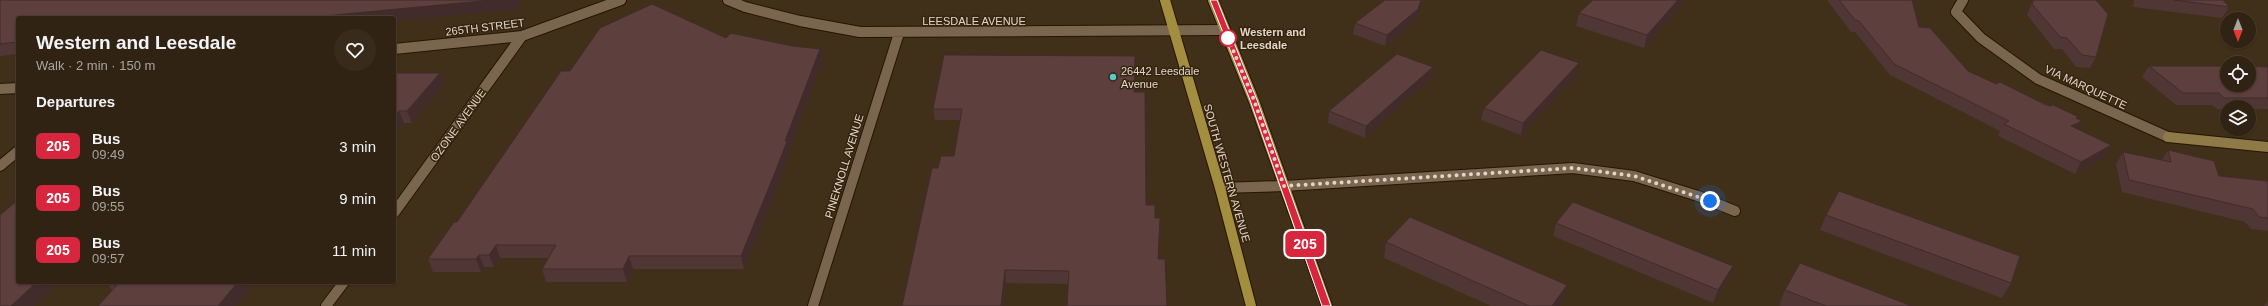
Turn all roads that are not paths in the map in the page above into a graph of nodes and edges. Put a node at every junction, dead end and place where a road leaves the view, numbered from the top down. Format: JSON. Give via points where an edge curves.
{"nodes":[{"id":1,"x":621,"y":0,"type":"edge"},
{"id":2,"x":728,"y":0,"type":"edge"},
{"id":3,"x":1165,"y":0,"type":"edge"},
{"id":4,"x":1213,"y":0,"type":"edge"},
{"id":5,"x":1963,"y":0,"type":"edge"},
{"id":6,"x":1224,"y":30,"type":"junction"},
{"id":7,"x":1173,"y":31,"type":"junction"},
{"id":8,"x":899,"y":33,"type":"junction"},
{"id":9,"x":522,"y":36,"type":"junction"},
{"id":10,"x":396,"y":49,"type":"edge"},
{"id":11,"x":16,"y":88,"type":"edge"},
{"id":12,"x":0,"y":89,"type":"edge"},
{"id":13,"x":2168,"y":137,"type":"joint"},
{"id":14,"x":2268,"y":147,"type":"edge"},
{"id":15,"x":16,"y":153,"type":"edge"},
{"id":16,"x":0,"y":166,"type":"edge"},
{"id":17,"x":1284,"y":186,"type":"junction"},
{"id":18,"x":1220,"y":188,"type":"junction"},
{"id":19,"x":396,"y":210,"type":"edge"},
{"id":20,"x":1734,"y":211,"type":"dead end"},
{"id":21,"x":342,"y":284,"type":"edge"},
{"id":22,"x":326,"y":306,"type":"edge"},
{"id":23,"x":813,"y":306,"type":"edge"},
{"id":24,"x":1251,"y":306,"type":"edge"},
{"id":25,"x":1327,"y":306,"type":"edge"}],
"edges":[{"from":1,"to":9,"type":"street","name":"265TH STREET"},
{"from":2,"to":8,"type":"street","name":"LEESDALE AVENUE","via":[[800,21],[860,32]]},
{"from":3,"to":7,"type":"main road","name":"SOUTH WESTERN AVENUE"},
{"from":4,"to":6,"type":"main road"},
{"from":5,"to":13,"type":"street","name":"VIA MARQUETTE","via":[[1956,12],[1981,38],[2038,79]]},
{"from":6,"to":7,"type":"street","name":"LEESDALE AVENUE"},
{"from":6,"to":17,"type":"main road","via":[[1254,100]]},
{"from":7,"to":8,"type":"street","name":"LEESDALE AVENUE"},
{"from":7,"to":18,"type":"main road","name":"SOUTH WESTERN AVENUE"},
{"from":8,"to":23,"type":"street","name":"PINEKNOLL AVENUE"},
{"from":9,"to":10,"type":"street","name":"265TH STREET"},
{"from":9,"to":19,"type":"street","name":"OZONE AVENUE"},
{"from":11,"to":12,"type":"street"},
{"from":13,"to":14,"type":"street"},
{"from":15,"to":16,"type":"street"},
{"from":17,"to":18,"type":"street"},
{"from":17,"to":20,"type":"street","via":[[1573,168],[1634,176],[1698,196]]},
{"from":17,"to":25,"type":"main road"},
{"from":18,"to":24,"type":"main road","name":"SOUTH WESTERN AVENUE"},
{"from":21,"to":22,"type":"street"}]}
